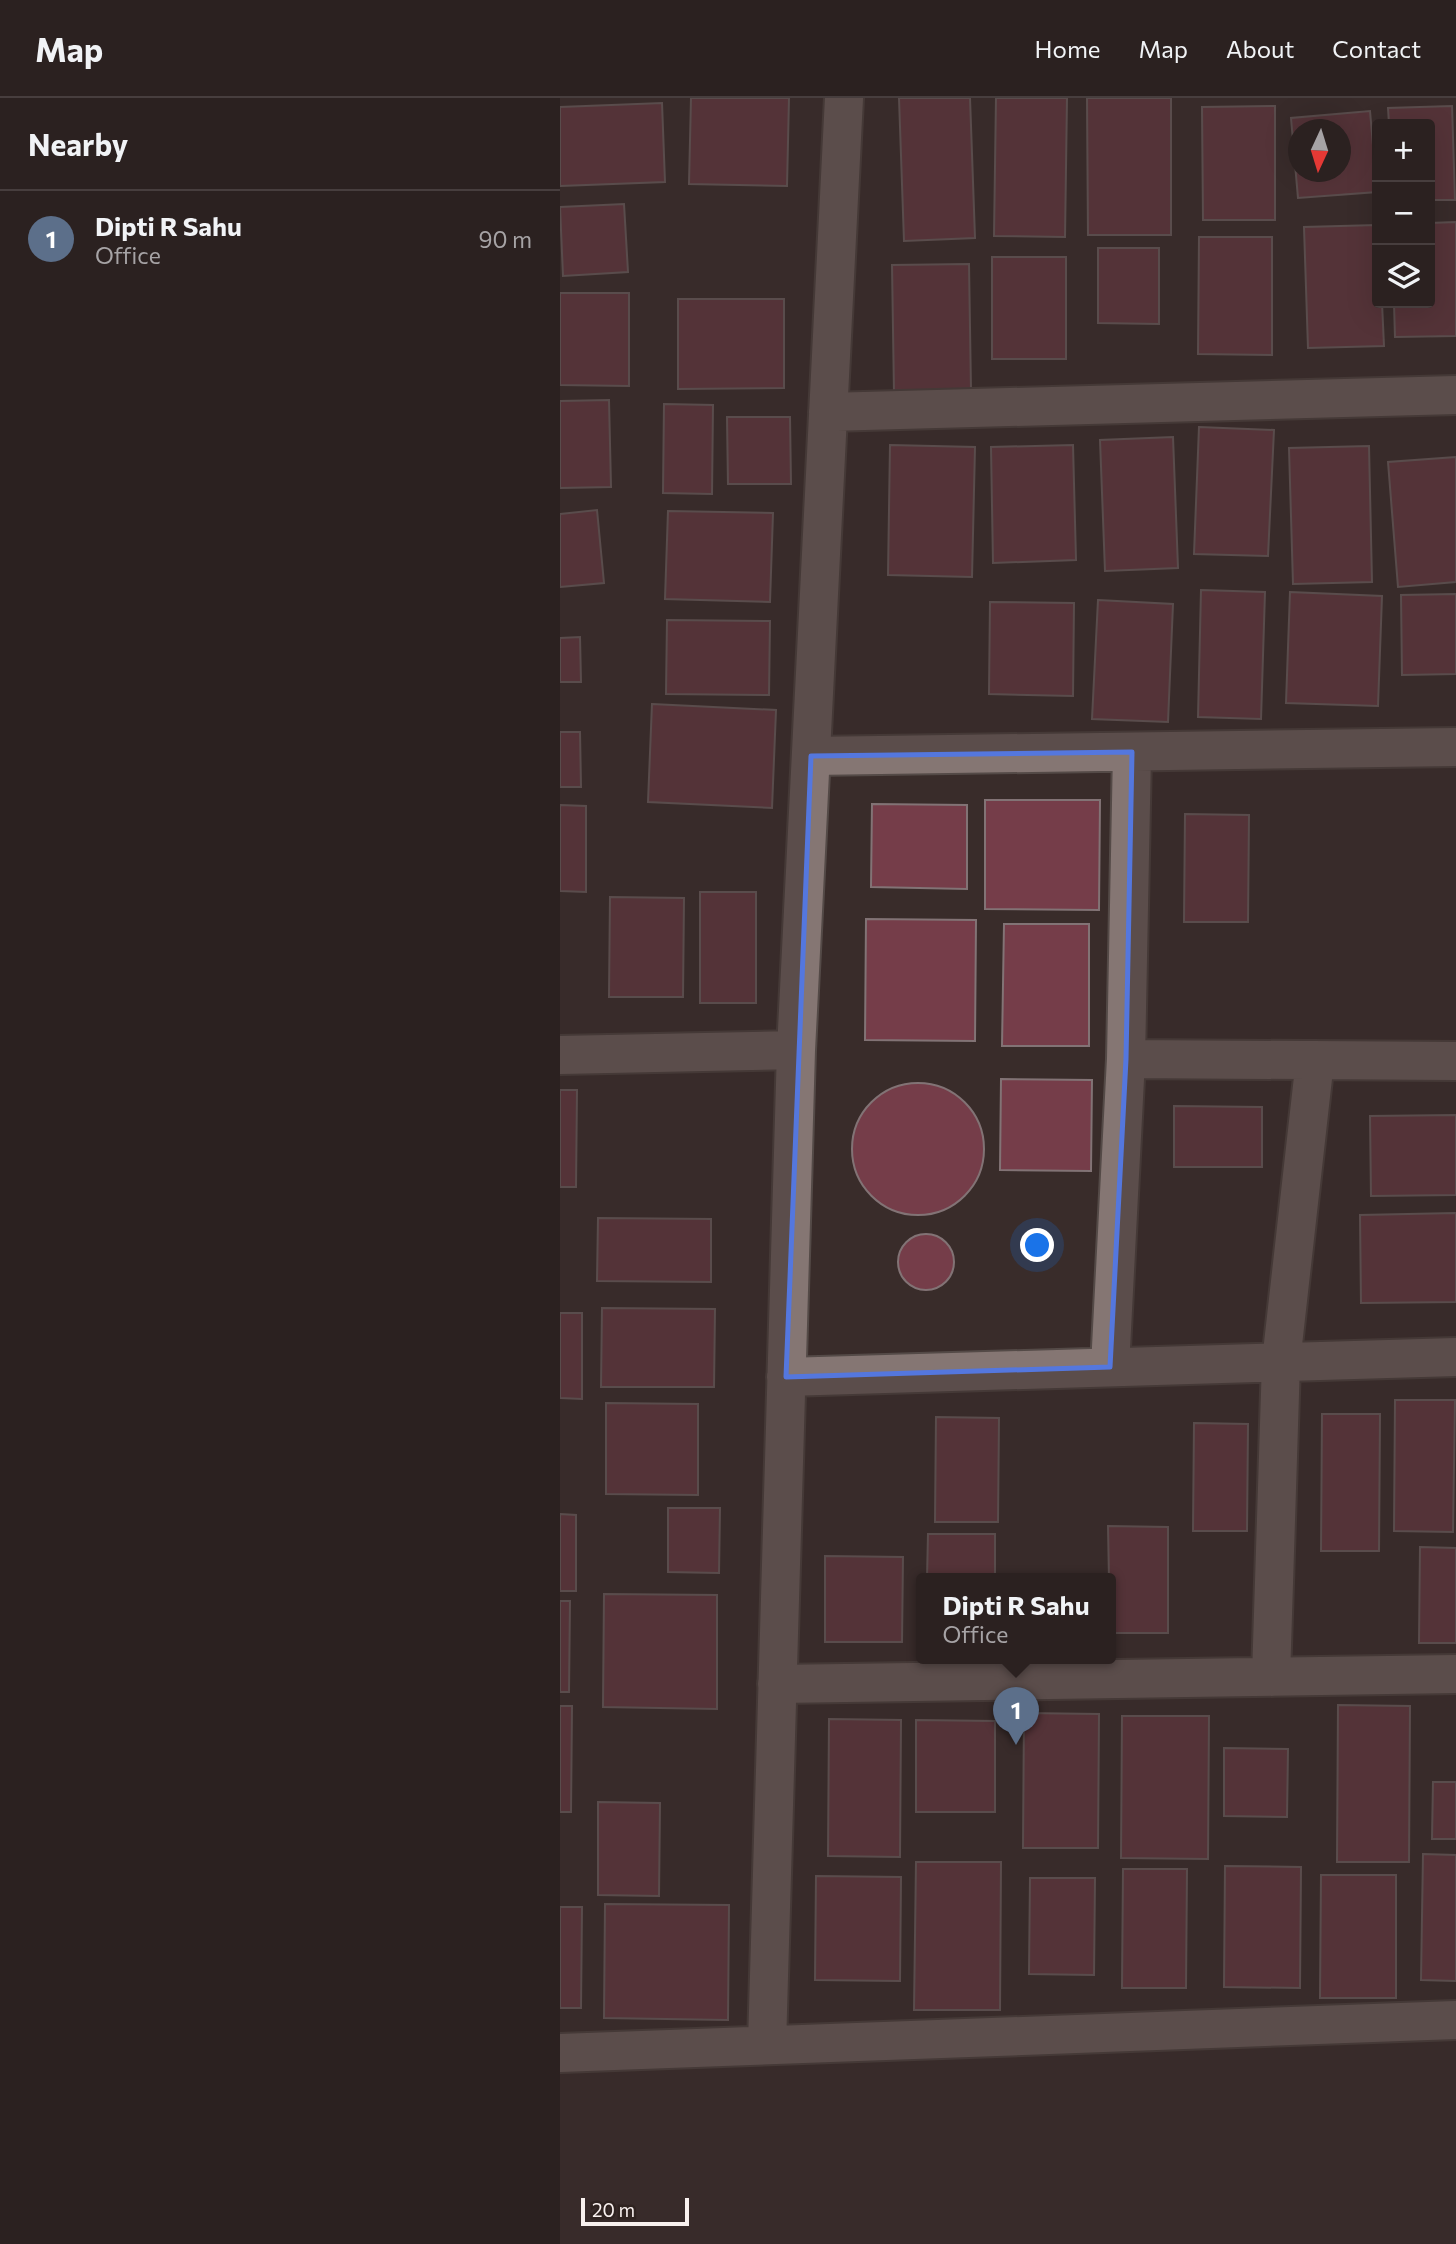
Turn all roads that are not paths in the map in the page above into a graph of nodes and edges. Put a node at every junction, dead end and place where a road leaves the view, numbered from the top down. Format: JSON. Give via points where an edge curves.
{"nodes":[{"id":1,"x":844,"y":98,"type":"edge"},
{"id":2,"x":1456,"y":395,"type":"edge"},
{"id":3,"x":828,"y":412,"type":"junction"},
{"id":4,"x":1456,"y":747,"type":"edge"},
{"id":5,"x":1132,"y":752,"type":"junction"},
{"id":6,"x":811,"y":756,"type":"junction"},
{"id":7,"x":796,"y":1050,"type":"junction"},
{"id":8,"x":560,"y":1055,"type":"edge"},
{"id":9,"x":1126,"y":1059,"type":"junction"},
{"id":10,"x":1315,"y":1060,"type":"junction"},
{"id":11,"x":1456,"y":1061,"type":"edge"},
{"id":12,"x":1456,"y":1357,"type":"edge"},
{"id":13,"x":1281,"y":1362,"type":"junction"},
{"id":14,"x":1110,"y":1367,"type":"junction"},
{"id":15,"x":786,"y":1377,"type":"junction"},
{"id":16,"x":1456,"y":1674,"type":"edge"},
{"id":17,"x":1271,"y":1677,"type":"junction"},
{"id":18,"x":777,"y":1684,"type":"junction"},
{"id":19,"x":1456,"y":2020,"type":"edge"},
{"id":20,"x":767,"y":2045,"type":"junction"},
{"id":21,"x":560,"y":2053,"type":"edge"}],
"edges":[{"from":1,"to":3,"type":"street"},
{"from":2,"to":3,"type":"street"},
{"from":3,"to":6,"type":"street"},
{"from":4,"to":5,"type":"street"},
{"from":5,"to":6,"type":"street"},
{"from":5,"to":9,"type":"street"},
{"from":6,"to":7,"type":"street"},
{"from":7,"to":8,"type":"street"},
{"from":7,"to":15,"type":"street"},
{"from":9,"to":10,"type":"street"},
{"from":9,"to":14,"type":"street"},
{"from":10,"to":11,"type":"street"},
{"from":10,"to":13,"type":"street"},
{"from":12,"to":13,"type":"street"},
{"from":13,"to":14,"type":"street"},
{"from":13,"to":17,"type":"street"},
{"from":14,"to":15,"type":"street"},
{"from":15,"to":18,"type":"street"},
{"from":16,"to":17,"type":"street"},
{"from":17,"to":18,"type":"street"},
{"from":18,"to":20,"type":"street"},
{"from":19,"to":20,"type":"street"},
{"from":20,"to":21,"type":"street"}]}
